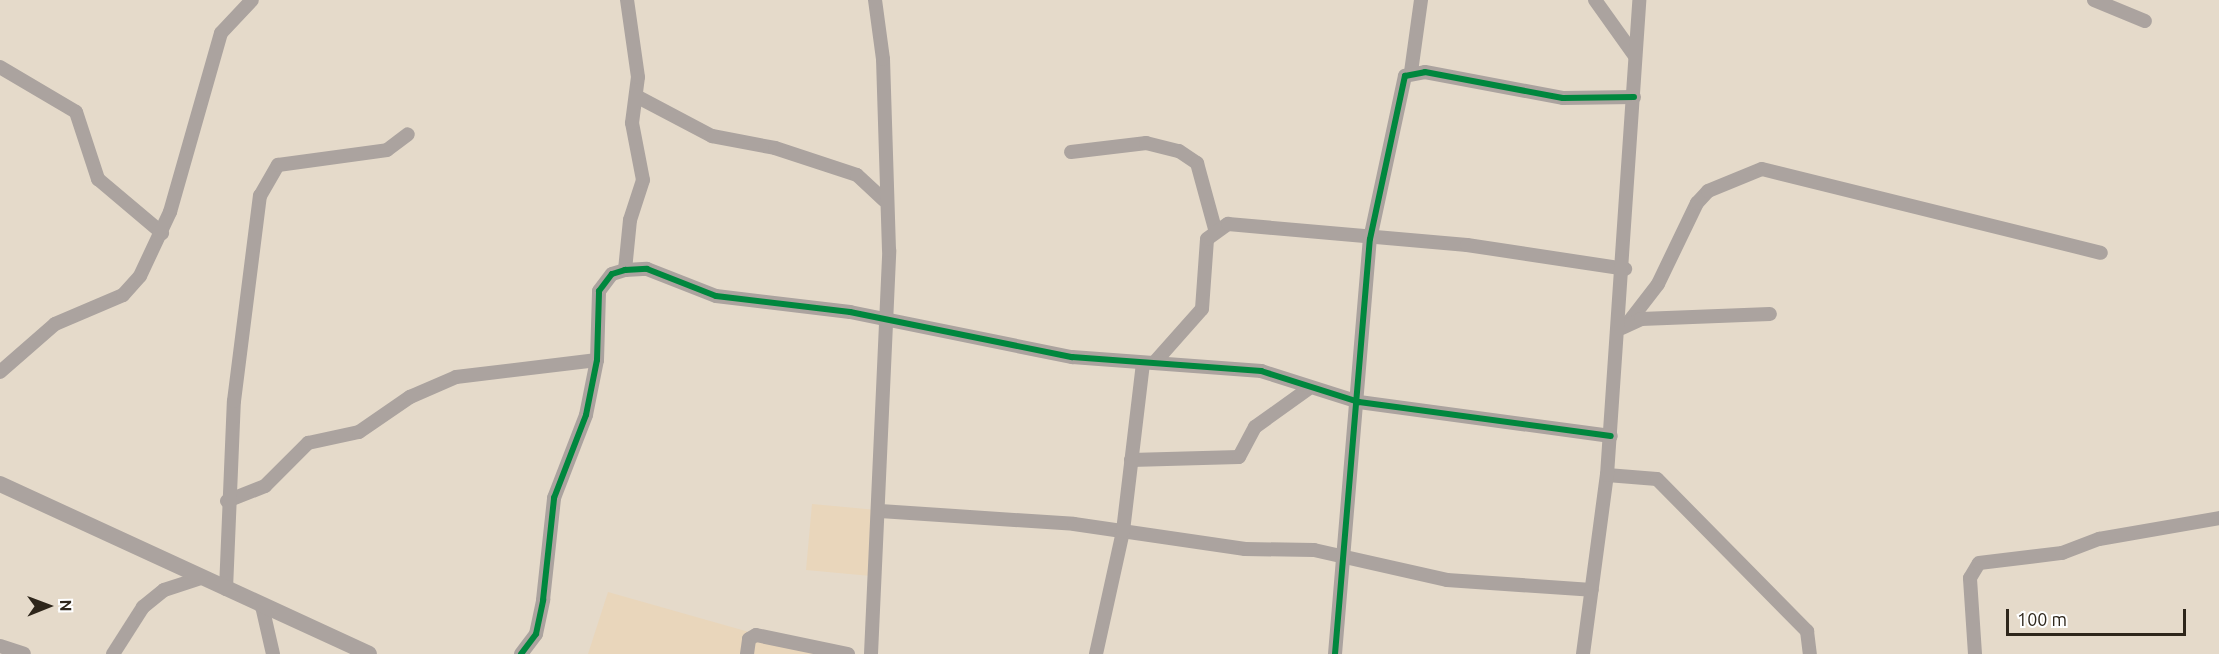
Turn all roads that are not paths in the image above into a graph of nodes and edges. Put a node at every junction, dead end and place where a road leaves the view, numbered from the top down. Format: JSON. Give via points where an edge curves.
{"nodes":[{"id":1,"x":252,"y":0,"type":"edge"},
{"id":2,"x":627,"y":0,"type":"edge"},
{"id":3,"x":875,"y":0,"type":"edge"},
{"id":4,"x":1420,"y":0,"type":"edge"},
{"id":5,"x":1596,"y":0,"type":"edge"},
{"id":6,"x":1639,"y":0,"type":"edge"},
{"id":7,"x":2094,"y":0,"type":"edge"},
{"id":8,"x":2145,"y":21,"type":"dead end"},
{"id":9,"x":1635,"y":56,"type":"junction"},
{"id":10,"x":0,"y":66,"type":"edge"},
{"id":11,"x":1411,"y":72,"type":"junction"},
{"id":12,"x":636,"y":96,"type":"junction"},
{"id":13,"x":1634,"y":97,"type":"junction"},
{"id":14,"x":408,"y":135,"type":"dead end"},
{"id":15,"x":1071,"y":152,"type":"dead end"},
{"id":16,"x":884,"y":200,"type":"junction"},
{"id":17,"x":1215,"y":229,"type":"junction"},
{"id":18,"x":162,"y":233,"type":"junction"},
{"id":19,"x":1370,"y":239,"type":"junction"},
{"id":20,"x":2101,"y":253,"type":"dead end"},
{"id":21,"x":1625,"y":269,"type":"junction"},
{"id":22,"x":625,"y":270,"type":"junction"},
{"id":23,"x":1770,"y":314,"type":"dead end"},
{"id":24,"x":885,"y":322,"type":"junction"},
{"id":25,"x":1624,"y":326,"type":"junction"},
{"id":26,"x":597,"y":360,"type":"junction"},
{"id":27,"x":1148,"y":364,"type":"junction"},
{"id":28,"x":0,"y":372,"type":"edge"},
{"id":29,"x":1308,"y":389,"type":"junction"},
{"id":30,"x":1359,"y":402,"type":"junction"},
{"id":31,"x":1611,"y":436,"type":"junction"},
{"id":32,"x":1131,"y":460,"type":"junction"},
{"id":33,"x":1607,"y":475,"type":"junction"},
{"id":34,"x":0,"y":484,"type":"edge"},
{"id":35,"x":227,"y":501,"type":"junction"},
{"id":36,"x":879,"y":512,"type":"junction"},
{"id":37,"x":2219,"y":518,"type":"edge"},
{"id":38,"x":1123,"y":531,"type":"junction"},
{"id":39,"x":1345,"y":556,"type":"junction"},
{"id":40,"x":202,"y":578,"type":"junction"},
{"id":41,"x":226,"y":589,"type":"junction"},
{"id":42,"x":1592,"y":590,"type":"junction"},
{"id":43,"x":262,"y":606,"type":"junction"},
{"id":44,"x":0,"y":646,"type":"edge"},
{"id":45,"x":24,"y":654,"type":"edge"},
{"id":46,"x":113,"y":654,"type":"edge"},
{"id":47,"x":273,"y":654,"type":"edge"},
{"id":48,"x":369,"y":654,"type":"edge"},
{"id":49,"x":521,"y":654,"type":"edge"},
{"id":50,"x":747,"y":654,"type":"edge"},
{"id":51,"x":848,"y":654,"type":"edge"},
{"id":52,"x":871,"y":654,"type":"edge"},
{"id":53,"x":1096,"y":654,"type":"edge"},
{"id":54,"x":1335,"y":654,"type":"edge"},
{"id":55,"x":1584,"y":654,"type":"edge"},
{"id":56,"x":1810,"y":654,"type":"edge"},
{"id":57,"x":1975,"y":654,"type":"edge"}],
"edges":[{"from":1,"to":18,"type":"street","via":[[226,23],[214,49]]},
{"from":2,"to":12,"type":"street","via":[[637,45]]},
{"from":3,"to":16,"type":"street","via":[[883,59]]},
{"from":4,"to":11,"type":"street"},
{"from":5,"to":9,"type":"street"},
{"from":6,"to":9,"type":"street"},
{"from":7,"to":8,"type":"street"},
{"from":9,"to":13,"type":"street"},
{"from":10,"to":18,"type":"street","via":[[76,112],[98,179]]},
{"from":11,"to":13,"type":"street","via":[[1563,98]]},
{"from":11,"to":19,"type":"street","via":[[1396,100]]},
{"from":12,"to":16,"type":"street","via":[[712,136],[775,148],[857,175]]},
{"from":12,"to":22,"type":"street","via":[[632,123],[643,180],[630,220]]},
{"from":13,"to":21,"type":"street"},
{"from":14,"to":35,"type":"street","via":[[387,150],[314,157],[273,170],[254,213]]},
{"from":15,"to":17,"type":"street","via":[[1146,143],[1179,151],[1202,172]]},
{"from":16,"to":24,"type":"street","via":[[889,250]]},
{"from":17,"to":19,"type":"street","via":[[1228,224]]},
{"from":17,"to":27,"type":"street","via":[[1207,239],[1203,309]]},
{"from":18,"to":28,"type":"street","via":[[132,288],[55,324]]},
{"from":19,"to":21,"type":"street","via":[[1467,245]]},
{"from":19,"to":30,"type":"street"},
{"from":20,"to":25,"type":"street","via":[[1762,168],[1708,191],[1697,203],[1658,284]]},
{"from":21,"to":25,"type":"street"},
{"from":22,"to":24,"type":"street","via":[[647,269],[716,296],[849,312]]},
{"from":22,"to":26,"type":"street","via":[[612,274],[599,291]]},
{"from":23,"to":25,"type":"street"},
{"from":24,"to":27,"type":"street"},
{"from":24,"to":36,"type":"street"},
{"from":25,"to":31,"type":"street"},
{"from":26,"to":35,"type":"street","via":[[456,376],[410,397],[359,432],[308,443],[265,486]]},
{"from":26,"to":49,"type":"street","via":[[583,424],[552,507],[536,634]]},
{"from":27,"to":29,"type":"street","via":[[1261,371]]},
{"from":27,"to":32,"type":"street"},
{"from":29,"to":30,"type":"street"},
{"from":29,"to":32,"type":"street","via":[[1255,427],[1239,457]]},
{"from":30,"to":31,"type":"street"},
{"from":30,"to":39,"type":"street"},
{"from":31,"to":33,"type":"street"},
{"from":32,"to":38,"type":"street"},
{"from":33,"to":42,"type":"street"},
{"from":33,"to":56,"type":"street","via":[[1657,479],[1808,631]]},
{"from":34,"to":40,"type":"street"},
{"from":35,"to":41,"type":"street"},
{"from":36,"to":38,"type":"street"},
{"from":36,"to":52,"type":"street"},
{"from":37,"to":57,"type":"street","via":[[2099,539],[2062,553],[1979,563],[1970,578]]},
{"from":38,"to":39,"type":"street"},
{"from":38,"to":53,"type":"street"},
{"from":39,"to":42,"type":"street","via":[[1447,580]]},
{"from":39,"to":54,"type":"street"},
{"from":40,"to":41,"type":"street"},
{"from":40,"to":46,"type":"street","via":[[164,590],[143,607]]},
{"from":41,"to":43,"type":"street"},
{"from":42,"to":55,"type":"street"},
{"from":43,"to":47,"type":"street"},
{"from":43,"to":48,"type":"street"},
{"from":44,"to":45,"type":"street"},
{"from":50,"to":51,"type":"street","via":[[749,639],[756,635]]}]}
